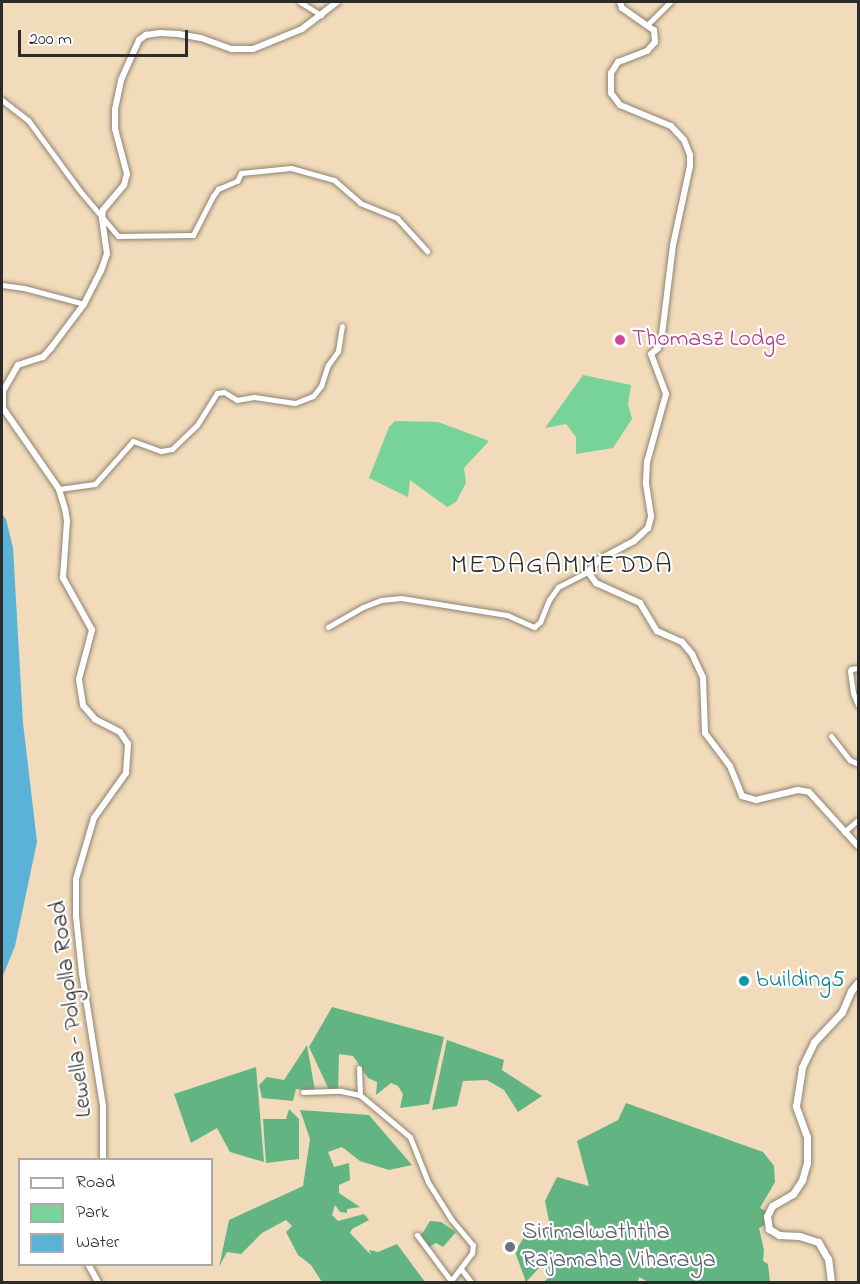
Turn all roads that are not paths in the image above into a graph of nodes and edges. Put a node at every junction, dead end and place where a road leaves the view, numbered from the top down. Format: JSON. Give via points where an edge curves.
{"nodes":[{"id":1,"x":300,"y":2,"type":"edge"},
{"id":2,"x":338,"y":2,"type":"edge"},
{"id":3,"x":620,"y":2,"type":"edge"},
{"id":4,"x":670,"y":2,"type":"edge"},
{"id":5,"x":321,"y":15,"type":"junction"},
{"id":6,"x":647,"y":24,"type":"junction"},
{"id":7,"x":2,"y":100,"type":"edge"},
{"id":8,"x":102,"y":216,"type":"junction"},
{"id":9,"x":427,"y":251,"type":"dead end"},
{"id":10,"x":2,"y":285,"type":"edge"},
{"id":11,"x":84,"y":304,"type":"junction"},
{"id":12,"x":342,"y":326,"type":"dead end"},
{"id":13,"x":59,"y":489,"type":"junction"},
{"id":14,"x":588,"y":572,"type":"junction"},
{"id":15,"x":328,"y":627,"type":"dead end"},
{"id":16,"x":858,"y":668,"type":"edge"},
{"id":17,"x":858,"y":705,"type":"edge"},
{"id":18,"x":831,"y":736,"type":"dead end"},
{"id":19,"x":858,"y":764,"type":"edge"},
{"id":20,"x":858,"y":820,"type":"edge"},
{"id":21,"x":844,"y":832,"type":"junction"},
{"id":22,"x":858,"y":846,"type":"edge"},
{"id":23,"x":858,"y":982,"type":"edge"},
{"id":24,"x":359,"y":1068,"type":"dead end"},
{"id":25,"x":303,"y":1092,"type":"dead end"},
{"id":26,"x":360,"y":1095,"type":"junction"},
{"id":27,"x":103,"y":1158,"type":"edge"},
{"id":28,"x":417,"y":1235,"type":"dead end"},
{"id":29,"x":89,"y":1266,"type":"edge"},
{"id":30,"x":461,"y":1269,"type":"junction"},
{"id":31,"x":98,"y":1282,"type":"edge"},
{"id":32,"x":450,"y":1282,"type":"edge"},
{"id":33,"x":471,"y":1282,"type":"edge"},
{"id":34,"x":831,"y":1282,"type":"edge"}],
"edges":[{"from":1,"to":5,"type":"street"},
{"from":2,"to":5,"type":"street"},
{"from":3,"to":6,"type":"street","via":[[622,8]]},
{"from":4,"to":6,"type":"street"},
{"from":5,"to":8,"type":"street","via":[[293,33],[253,49],[232,49],[178,34],[146,35],[140,40],[122,80],[115,109],[127,174]]},
{"from":6,"to":14,"type":"street","via":[[654,30],[655,42],[647,51],[618,62],[610,73],[611,93],[620,105],[670,126],[684,140],[690,155],[662,335],[651,354],[666,394],[647,462],[651,517],[648,528],[634,541],[598,560]]},
{"from":7,"to":8,"type":"street","via":[[28,120]]},
{"from":8,"to":9,"type":"street","via":[[118,236],[193,235],[218,189],[237,181],[241,173],[291,168],[334,180],[360,203],[397,218]]},
{"from":8,"to":11,"type":"street","name":"Lewella - Polgolla Road","via":[[107,254]]},
{"from":10,"to":11,"type":"street"},
{"from":11,"to":13,"type":"street","name":"Lewella - Polgolla Road","via":[[43,357],[18,365],[3,391],[3,408]]},
{"from":12,"to":13,"type":"street","via":[[338,351],[313,396],[295,403],[254,397],[237,399],[217,393],[197,425],[172,449],[161,451],[133,441],[95,484]]},
{"from":13,"to":27,"type":"street","name":"Lewella - Polgolla Road","via":[[67,521],[63,578],[92,630],[80,671],[80,695],[88,713],[120,732],[128,744],[126,773],[94,818],[76,879],[81,963],[103,1106]]},
{"from":14,"to":15,"type":"street","via":[[558,587],[534,627],[507,615],[402,598],[363,607]]},
{"from":14,"to":21,"type":"street","via":[[596,583],[640,603],[657,631],[682,642],[692,654],[703,678],[705,733],[730,766],[742,796],[756,800],[804,790],[814,795]]},
{"from":16,"to":17,"type":"street","via":[[850,671]]},
{"from":18,"to":19,"type":"street"},
{"from":20,"to":21,"type":"street"},
{"from":21,"to":22,"type":"street"},
{"from":23,"to":34,"type":"main road","via":[[842,1012],[814,1042],[802,1067],[796,1106],[807,1137],[807,1163],[792,1194],[772,1206],[767,1216],[769,1228],[779,1235],[818,1242],[828,1259]]},
{"from":24,"to":26,"type":"street"},
{"from":25,"to":26,"type":"street"},
{"from":26,"to":30,"type":"street","via":[[410,1137],[428,1182],[473,1245]]},
{"from":28,"to":32,"type":"street"},
{"from":29,"to":31,"type":"street"},
{"from":30,"to":32,"type":"street"},
{"from":30,"to":33,"type":"street"}]}
